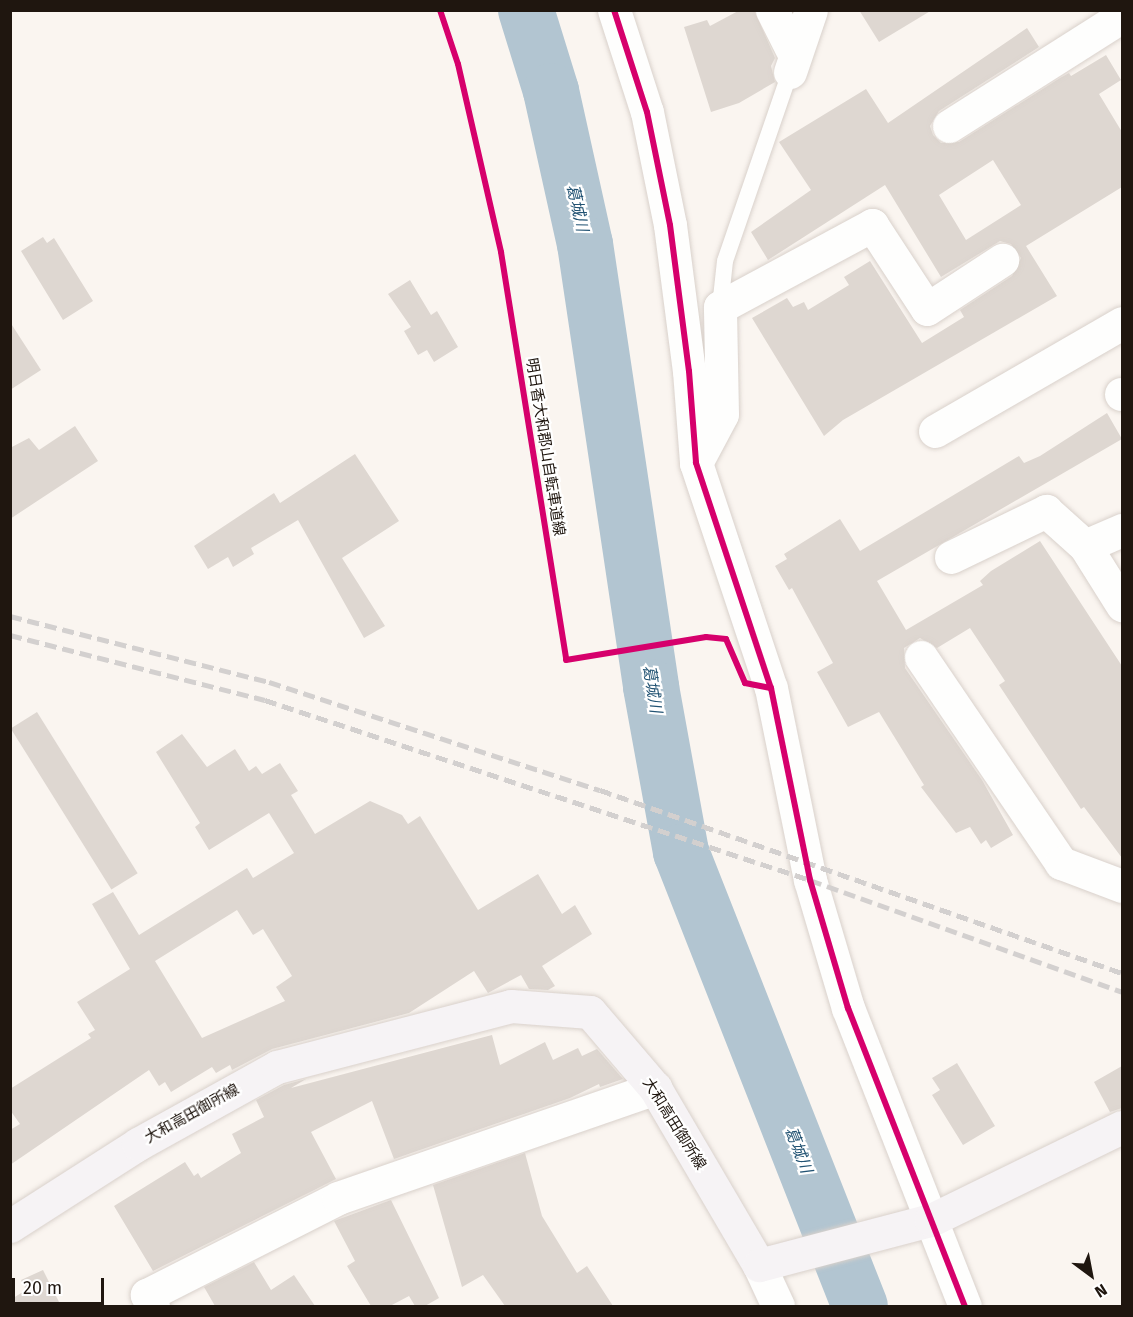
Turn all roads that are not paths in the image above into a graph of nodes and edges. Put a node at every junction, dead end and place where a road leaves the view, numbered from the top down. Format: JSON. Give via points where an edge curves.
{"nodes":[{"id":1,"x":614,"y":10,"type":"edge"},
{"id":2,"x":772,"y":10,"type":"edge"},
{"id":3,"x":811,"y":10,"type":"edge"},
{"id":4,"x":1112,"y":25,"type":"edge"},
{"id":5,"x":793,"y":64,"type":"junction"},
{"id":6,"x":949,"y":126,"type":"dead end"},
{"id":7,"x":1002,"y":260,"type":"dead end"},
{"id":8,"x":720,"y":307,"type":"junction"},
{"id":9,"x":1122,"y":323,"type":"edge"},
{"id":10,"x":935,"y":431,"type":"dead end"},
{"id":11,"x":696,"y":463,"type":"junction"},
{"id":12,"x":1122,"y":530,"type":"edge"},
{"id":13,"x":1085,"y":546,"type":"junction"},
{"id":14,"x":951,"y":557,"type":"dead end"},
{"id":15,"x":1122,"y":605,"type":"edge"},
{"id":16,"x":921,"y":657,"type":"dead end"},
{"id":17,"x":1122,"y":886,"type":"edge"},
{"id":18,"x":655,"y":1088,"type":"junction"},
{"id":19,"x":1122,"y":1127,"type":"edge"},
{"id":20,"x":917,"y":1223,"type":"junction"},
{"id":21,"x":10,"y":1226,"type":"edge"},
{"id":22,"x":774,"y":1261,"type":"junction"},
{"id":23,"x":153,"y":1306,"type":"edge"},
{"id":24,"x":778,"y":1306,"type":"edge"},
{"id":25,"x":965,"y":1306,"type":"edge"}],
"edges":[{"from":1,"to":11,"type":"street","via":[[647,112],[670,225],[689,371]]},
{"from":2,"to":5,"type":"street"},
{"from":3,"to":5,"type":"street"},
{"from":4,"to":6,"type":"street"},
{"from":5,"to":8,"type":"lane","via":[[725,261]]},
{"from":7,"to":8,"type":"street","via":[[927,309],[872,225]]},
{"from":8,"to":11,"type":"street","via":[[723,414]]},
{"from":9,"to":10,"type":"street"},
{"from":11,"to":20,"type":"street","via":[[771,688],[810,880]]},
{"from":12,"to":13,"type":"street"},
{"from":13,"to":14,"type":"street","via":[[1046,511]]},
{"from":13,"to":15,"type":"street"},
{"from":16,"to":17,"type":"street","via":[[1061,863]]},
{"from":18,"to":21,"type":"main road","name":"大和高田御所線","via":[[590,1012],[511,1006],[277,1067],[138,1144]]},
{"from":18,"to":22,"type":"main road","name":"大和高田御所線"},
{"from":18,"to":23,"type":"street","via":[[338,1198],[147,1295]]},
{"from":19,"to":20,"type":"main road"},
{"from":20,"to":22,"type":"main road"},
{"from":20,"to":25,"type":"street"},
{"from":22,"to":24,"type":"street"}]}
